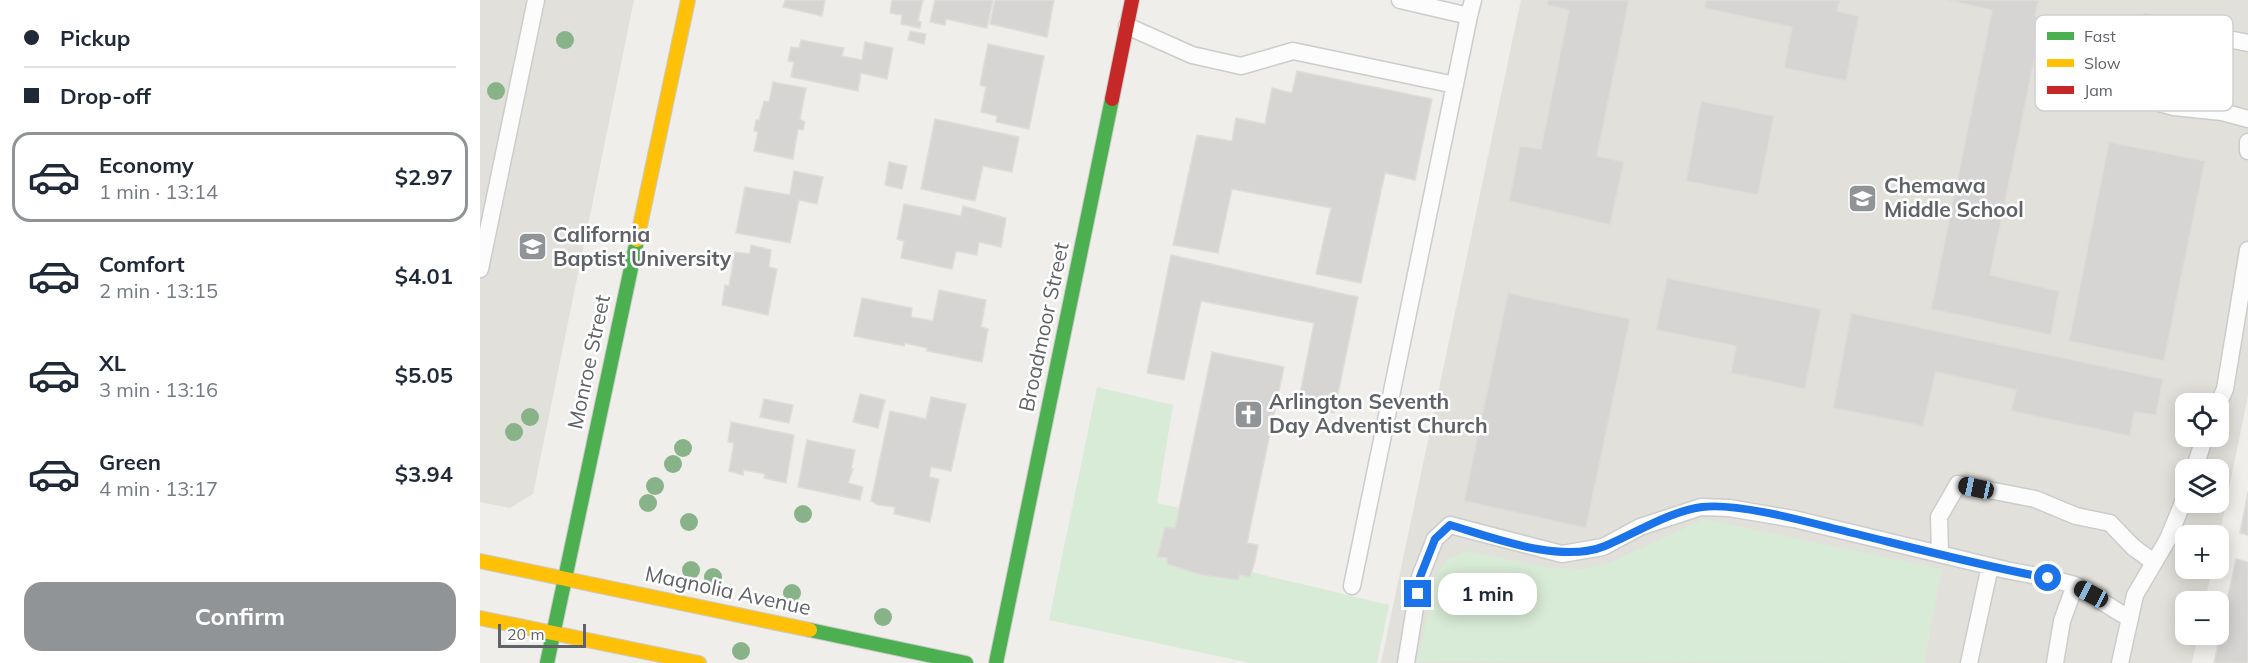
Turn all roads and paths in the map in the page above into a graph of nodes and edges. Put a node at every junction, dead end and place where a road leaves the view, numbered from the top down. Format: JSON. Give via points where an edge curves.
{"nodes":[{"id":1,"x":536,"y":0,"type":"edge"},
{"id":2,"x":688,"y":0,"type":"edge"},
{"id":3,"x":1132,"y":0,"type":"edge"},
{"id":4,"x":1400,"y":0,"type":"edge"},
{"id":5,"x":1471,"y":8,"type":"edge"},
{"id":6,"x":1126,"y":26,"type":"junction"},
{"id":7,"x":2233,"y":39,"type":"edge"},
{"id":8,"x":2248,"y":43,"type":"edge"},
{"id":9,"x":1455,"y":86,"type":"junction"},
{"id":10,"x":2213,"y":111,"type":"edge"},
{"id":11,"x":2248,"y":119,"type":"edge"},
{"id":12,"x":2248,"y":142,"type":"edge"},
{"id":13,"x":2248,"y":151,"type":"edge"},
{"id":14,"x":2248,"y":250,"type":"edge"},
{"id":15,"x":480,"y":269,"type":"edge"},
{"id":16,"x":2223,"y":393,"type":"edge"},
{"id":17,"x":2179,"y":513,"type":"edge"},
{"id":18,"x":1940,"y":553,"type":"junction"},
{"id":19,"x":2156,"y":559,"type":"junction"},
{"id":20,"x":480,"y":561,"type":"edge"},
{"id":21,"x":1990,"y":566,"type":"junction"},
{"id":22,"x":565,"y":579,"type":"junction"},
{"id":23,"x":2075,"y":585,"type":"junction"},
{"id":24,"x":1352,"y":586,"type":"dead end"},
{"id":25,"x":480,"y":618,"type":"edge"},
{"id":26,"x":2130,"y":619,"type":"junction"},
{"id":27,"x":553,"y":633,"type":"junction"},
{"id":28,"x":548,"y":663,"type":"edge"},
{"id":29,"x":699,"y":663,"type":"edge"},
{"id":30,"x":966,"y":663,"type":"edge"},
{"id":31,"x":996,"y":663,"type":"edge"},
{"id":32,"x":1406,"y":663,"type":"edge"},
{"id":33,"x":1969,"y":663,"type":"edge"},
{"id":34,"x":2055,"y":663,"type":"edge"},
{"id":35,"x":2120,"y":663,"type":"edge"}],
"edges":[{"from":1,"to":15,"type":"lane"},
{"from":2,"to":22,"type":"street","name":"Monroe Street"},
{"from":3,"to":6,"type":"street","name":"Broadmoor Street"},
{"from":4,"to":5,"type":"lane"},
{"from":5,"to":9,"type":"lane"},
{"from":6,"to":9,"type":"lane","via":[[1192,56],[1241,66],[1293,51]]},
{"from":6,"to":31,"type":"street","name":"Broadmoor Street"},
{"from":7,"to":8,"type":"lane"},
{"from":9,"to":24,"type":"lane"},
{"from":10,"to":11,"type":"lane"},
{"from":12,"to":13,"type":"lane"},
{"from":14,"to":16,"type":"lane"},
{"from":17,"to":19,"type":"lane"},
{"from":18,"to":19,"type":"lane","via":[[1939,517],[1958,484],[2035,499],[2076,516],[2110,523],[2133,547]]},
{"from":18,"to":21,"type":"lane"},
{"from":18,"to":32,"type":"lane","via":[[1729,508],[1701,507],[1640,527],[1603,547],[1562,554],[1450,525],[1435,539],[1420,577]]},
{"from":19,"to":26,"type":"lane","via":[[2135,596]]},
{"from":20,"to":22,"type":"street","name":"Magnolia Avenue"},
{"from":21,"to":23,"type":"lane"},
{"from":21,"to":33,"type":"lane"},
{"from":22,"to":27,"type":"street","name":"Monroe Street"},
{"from":22,"to":30,"type":"street","name":"Magnolia Avenue"},
{"from":23,"to":26,"type":"lane"},
{"from":23,"to":34,"type":"lane","via":[[2062,621]]},
{"from":25,"to":27,"type":"street"},
{"from":26,"to":35,"type":"lane"},
{"from":27,"to":28,"type":"street","name":"Monroe Street"},
{"from":27,"to":29,"type":"street"}]}
